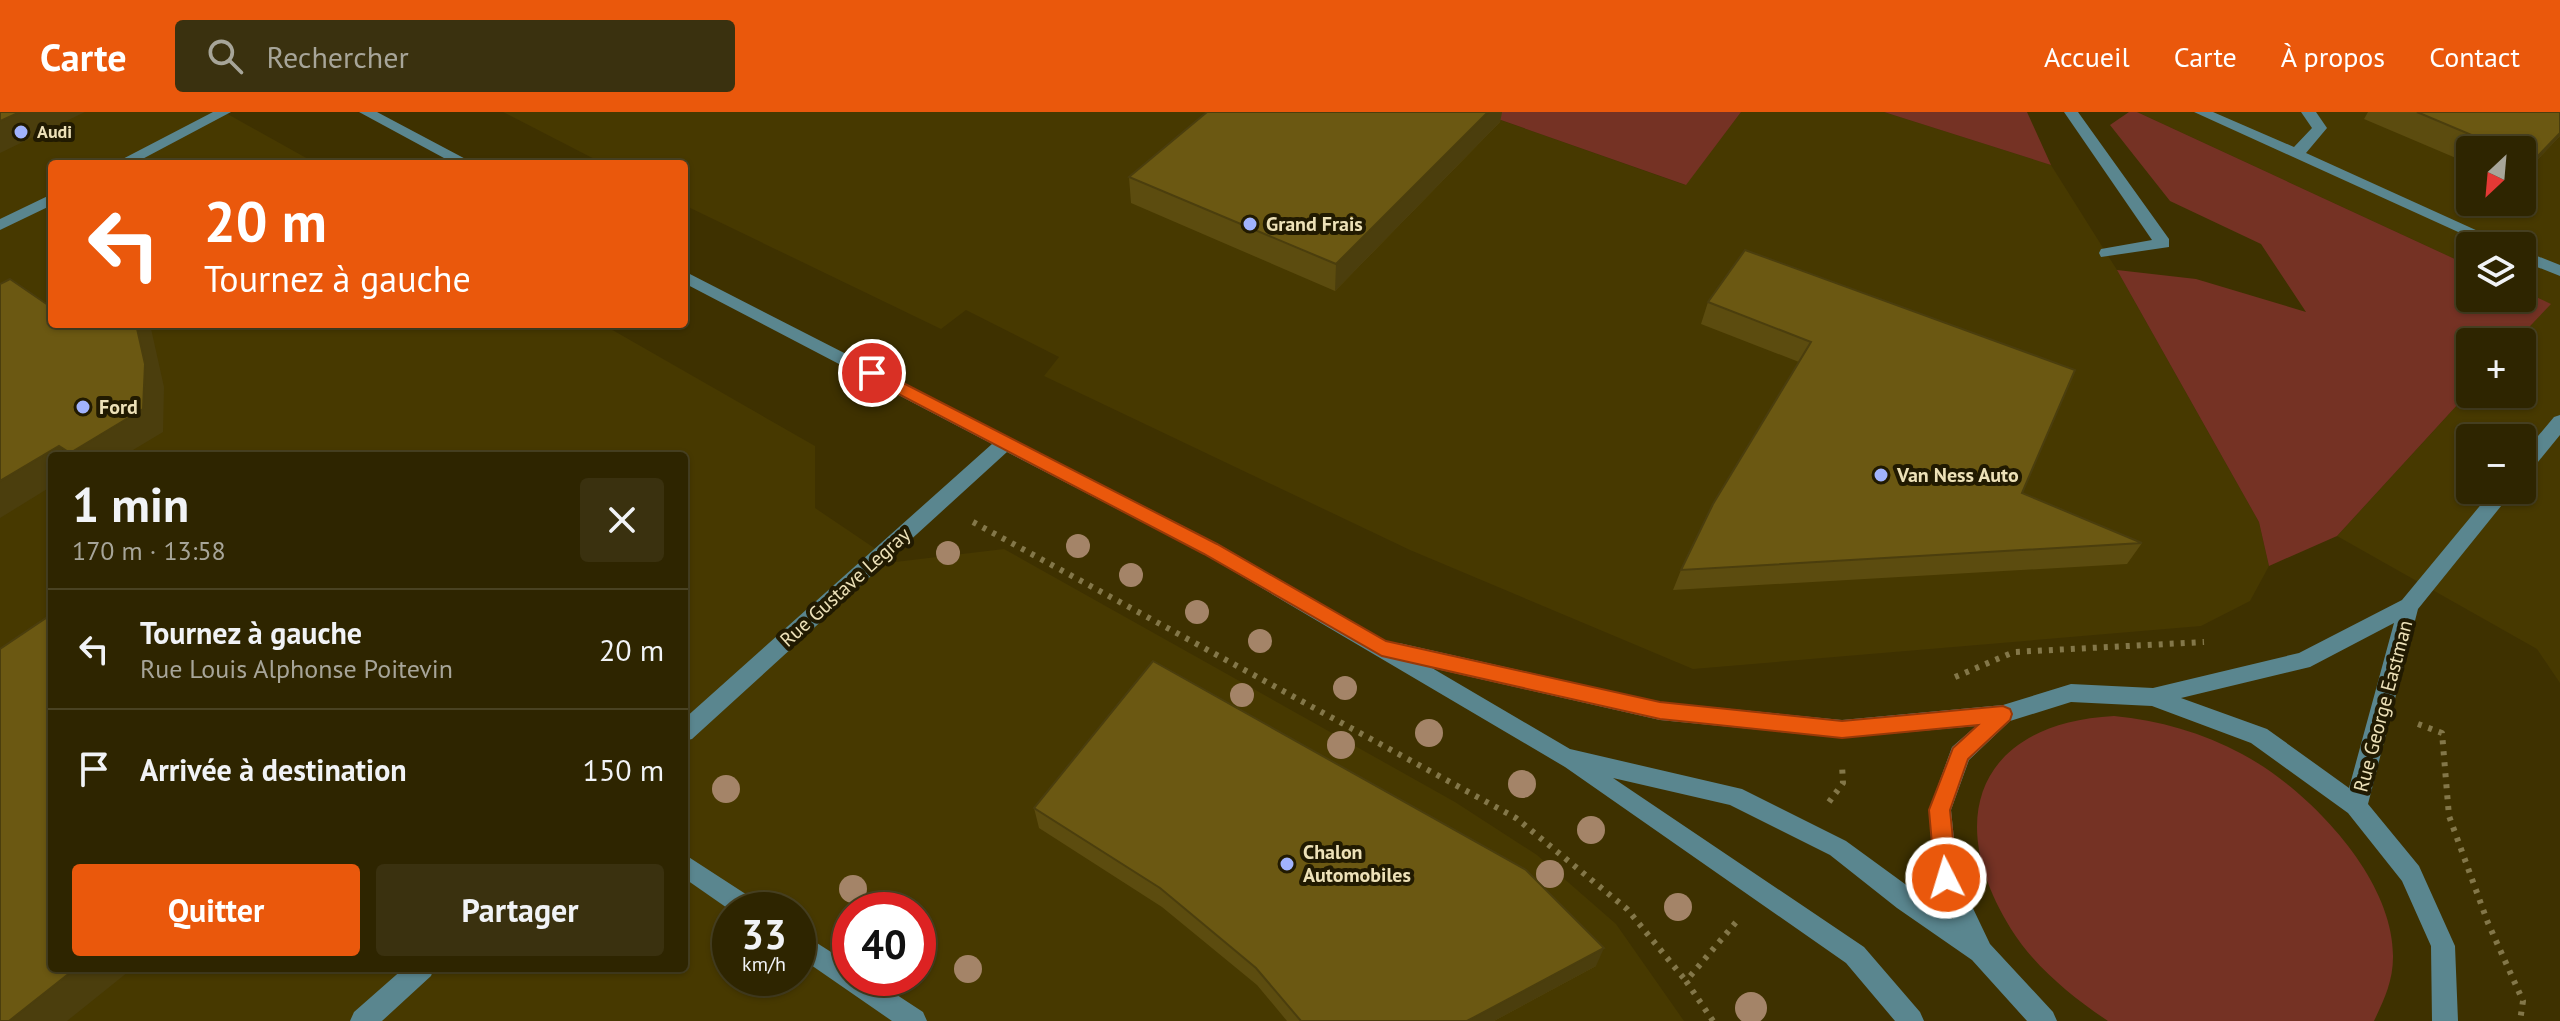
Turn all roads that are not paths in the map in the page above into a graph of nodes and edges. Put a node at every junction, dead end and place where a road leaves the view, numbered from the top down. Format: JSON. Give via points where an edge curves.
{"nodes":[{"id":1,"x":224,"y":112,"type":"edge"},
{"id":2,"x":366,"y":112,"type":"edge"},
{"id":3,"x":2071,"y":112,"type":"edge"},
{"id":4,"x":2201,"y":112,"type":"edge"},
{"id":5,"x":2308,"y":112,"type":"edge"},
{"id":6,"x":2296,"y":154,"type":"junction"},
{"id":7,"x":129,"y":160,"type":"edge"},
{"id":8,"x":459,"y":160,"type":"edge"},
{"id":9,"x":48,"y":201,"type":"edge"},
{"id":10,"x":0,"y":225,"type":"edge"},
{"id":11,"x":2472,"y":232,"type":"edge"},
{"id":12,"x":2107,"y":253,"type":"dead end"},
{"id":13,"x":2536,"y":261,"type":"edge"},
{"id":14,"x":2560,"y":271,"type":"edge"},
{"id":15,"x":688,"y":278,"type":"edge"},
{"id":16,"x":2560,"y":422,"type":"edge"},
{"id":17,"x":1006,"y":442,"type":"junction"},
{"id":18,"x":2536,"y":451,"type":"edge"},
{"id":19,"x":2493,"y":504,"type":"edge"},
{"id":20,"x":2409,"y":606,"type":"junction"},
{"id":21,"x":1382,"y":648,"type":"junction"},
{"id":22,"x":2153,"y":697,"type":"junction"},
{"id":23,"x":2003,"y":714,"type":"junction"},
{"id":24,"x":688,"y":728,"type":"edge"},
{"id":25,"x":1565,"y":757,"type":"junction"},
{"id":26,"x":2356,"y":806,"type":"junction"},
{"id":27,"x":688,"y":868,"type":"edge"},
{"id":28,"x":724,"y":892,"type":"edge"},
{"id":29,"x":1981,"y":952,"type":"junction"},
{"id":30,"x":418,"y":972,"type":"edge"},
{"id":31,"x":877,"y":996,"type":"edge"},
{"id":32,"x":363,"y":1021,"type":"edge"},
{"id":33,"x":914,"y":1021,"type":"edge"},
{"id":34,"x":1911,"y":1021,"type":"edge"},
{"id":35,"x":2044,"y":1021,"type":"edge"},
{"id":36,"x":2445,"y":1021,"type":"edge"}],
"edges":[{"from":1,"to":7,"type":"street"},
{"from":2,"to":8,"type":"street"},
{"from":3,"to":12,"type":"street","via":[[2163,243]]},
{"from":4,"to":6,"type":"street"},
{"from":5,"to":6,"type":"street","via":[[2320,128]]},
{"from":6,"to":11,"type":"street"},
{"from":9,"to":10,"type":"street"},
{"from":13,"to":14,"type":"street"},
{"from":15,"to":17,"type":"street"},
{"from":16,"to":18,"type":"street"},
{"from":17,"to":21,"type":"street","via":[[1211,549]]},
{"from":17,"to":24,"type":"street","name":"Rue Gustave Legray"},
{"from":19,"to":20,"type":"street","name":"Rue George Eastman"},
{"from":20,"to":22,"type":"street","name":"Rue George Eastman","via":[[2303,661]]},
{"from":20,"to":26,"type":"street","name":"Rue George Eastman"},
{"from":21,"to":23,"type":"street","via":[[1660,711],[1842,729]]},
{"from":21,"to":25,"type":"street"},
{"from":22,"to":23,"type":"street","via":[[2071,693]]},
{"from":22,"to":26,"type":"street","via":[[2259,736]]},
{"from":23,"to":29,"type":"street","via":[[1960,754],[1940,810],[1946,878]]},
{"from":25,"to":29,"type":"street","via":[[1734,796],[1838,848]]},
{"from":25,"to":34,"type":"street","via":[[1855,955]]},
{"from":26,"to":36,"type":"street","via":[[2411,874],[2443,946]]},
{"from":27,"to":28,"type":"street"},
{"from":29,"to":35,"type":"street"},
{"from":30,"to":32,"type":"street"},
{"from":31,"to":33,"type":"street"}]}
